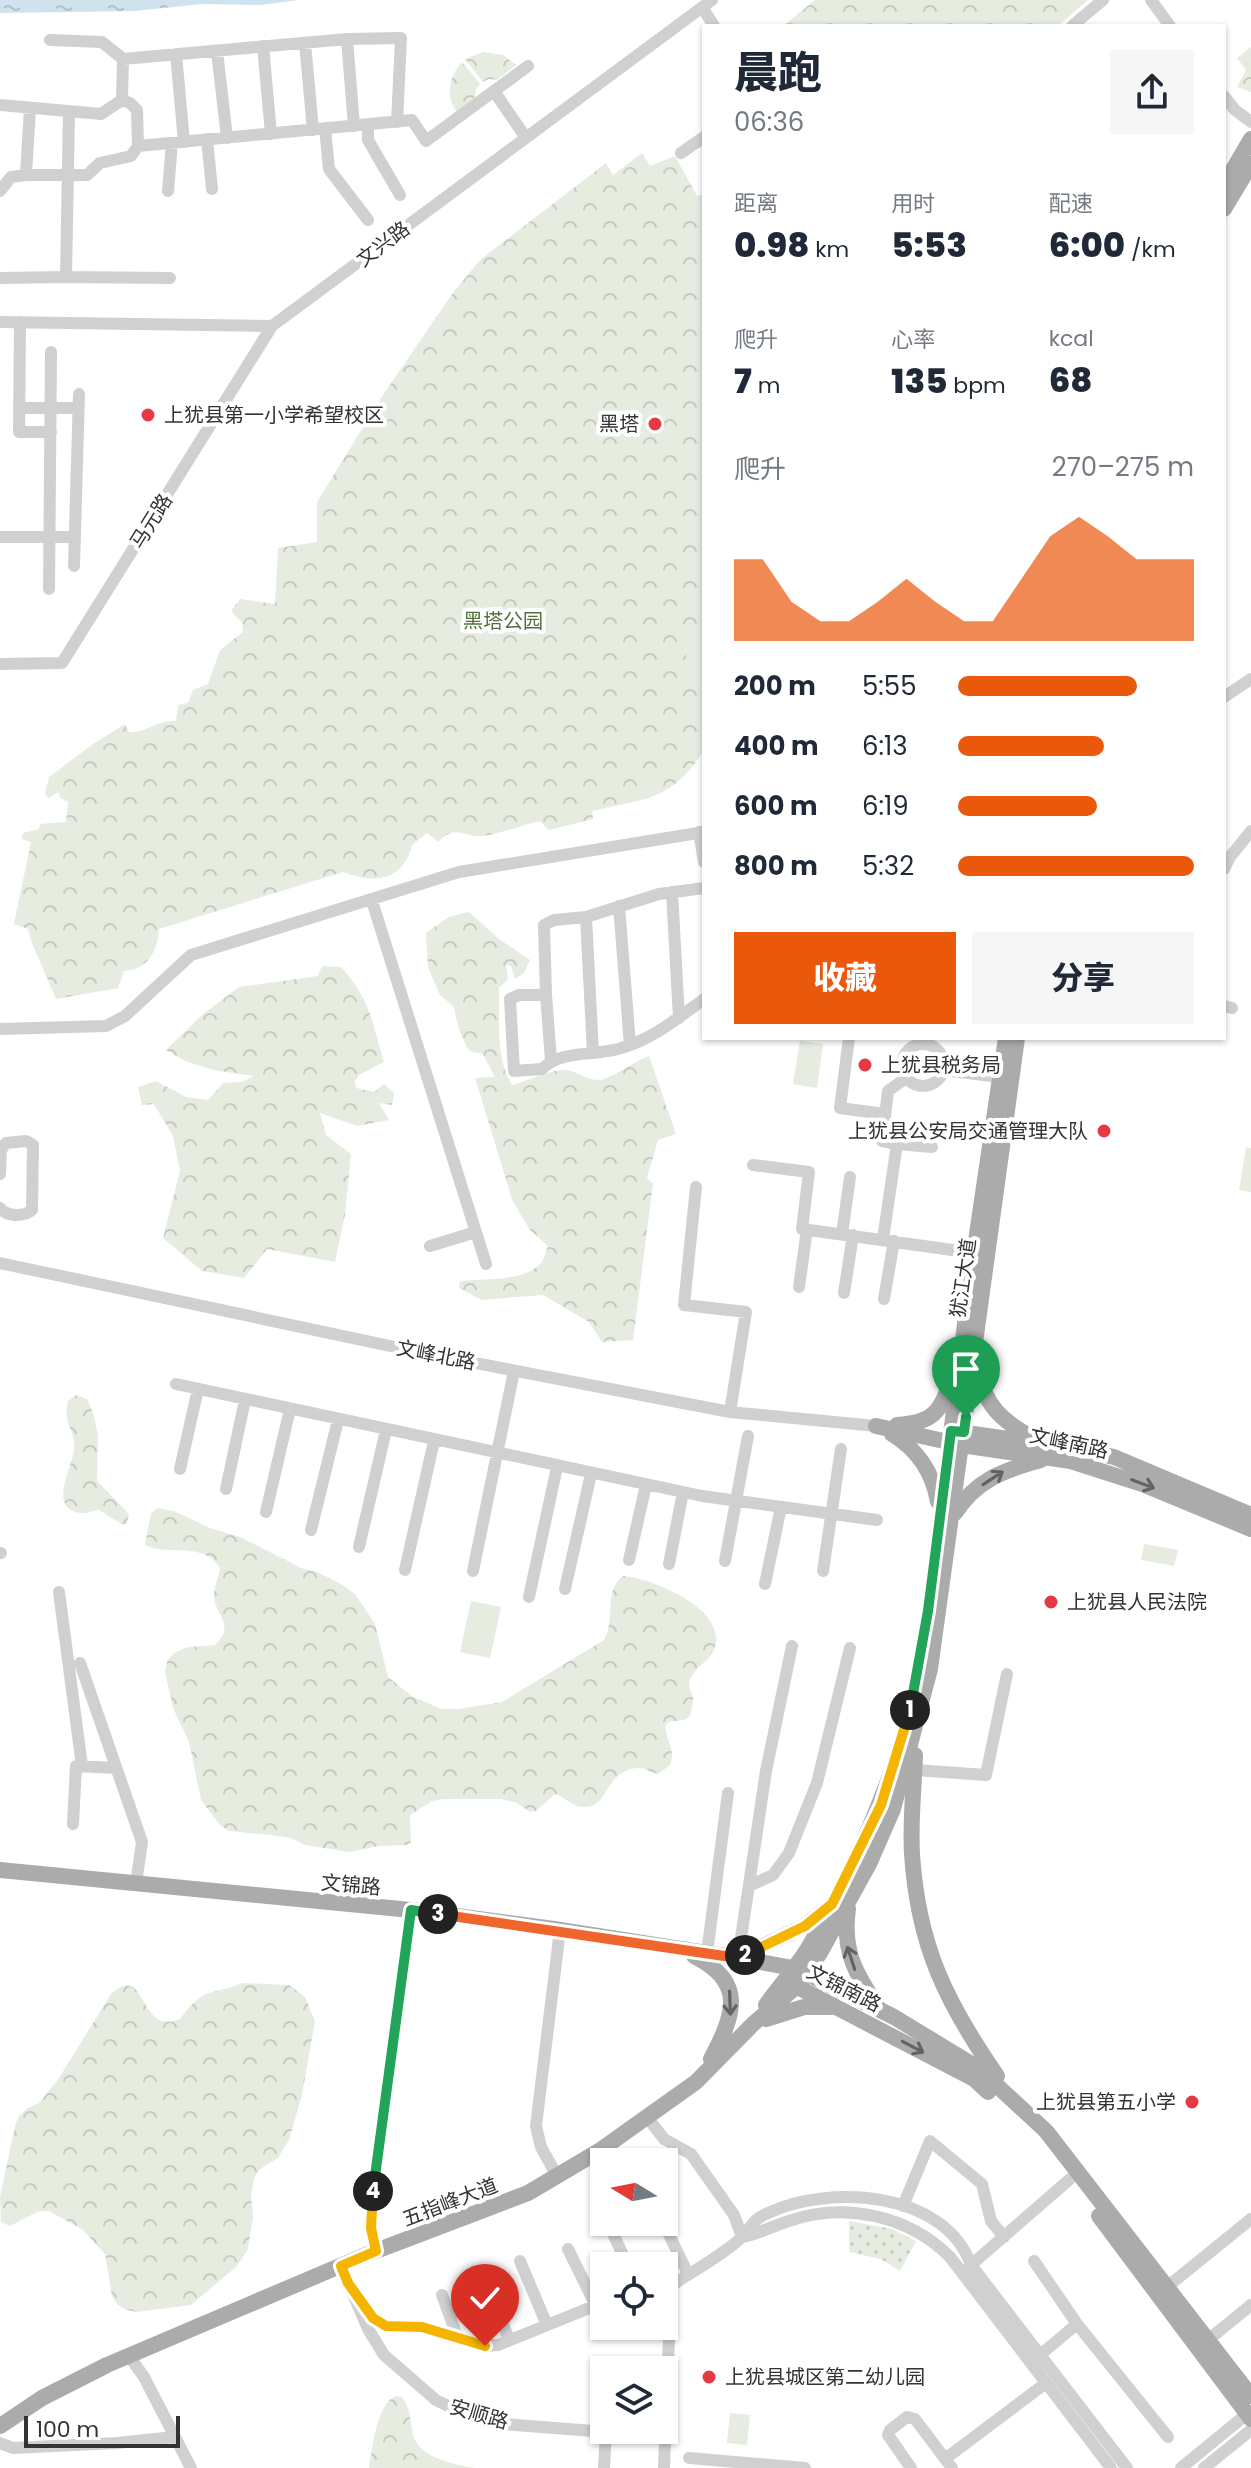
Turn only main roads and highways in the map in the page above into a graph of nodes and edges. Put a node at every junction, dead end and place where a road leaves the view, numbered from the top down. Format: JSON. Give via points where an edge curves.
{"nodes":[{"id":1,"x":1251,"y":139,"type":"edge"},
{"id":2,"x":1251,"y":164,"type":"edge"},
{"id":3,"x":1226,"y":182,"type":"edge"},
{"id":4,"x":1226,"y":206,"type":"edge"},
{"id":5,"x":1006,"y":1040,"type":"edge"},
{"id":6,"x":1017,"y":1040,"type":"edge"},
{"id":7,"x":968,"y":1349,"type":"junction"},
{"id":8,"x":879,"y":1427,"type":"junction"},
{"id":9,"x":957,"y":1437,"type":"junction"},
{"id":10,"x":1046,"y":1450,"type":"junction"},
{"id":11,"x":1251,"y":1515,"type":"edge"},
{"id":12,"x":946,"y":1517,"type":"junction"},
{"id":13,"x":1251,"y":1529,"type":"edge"},
{"id":14,"x":916,"y":1732,"type":"junction"},
{"id":15,"x":0,"y":1870,"type":"edge"},
{"id":16,"x":849,"y":1899,"type":"junction"},
{"id":17,"x":832,"y":1904,"type":"junction"},
{"id":18,"x":682,"y":1949,"type":"junction"},
{"id":19,"x":741,"y":1959,"type":"junction"},
{"id":20,"x":795,"y":1977,"type":"junction"},
{"id":21,"x":838,"y":2007,"type":"junction"},
{"id":22,"x":879,"y":2010,"type":"junction"},
{"id":23,"x":753,"y":2024,"type":"junction"},
{"id":24,"x":701,"y":2077,"type":"junction"},
{"id":25,"x":1014,"y":2101,"type":"junction"},
{"id":26,"x":1250,"y":2393,"type":"edge"},
{"id":27,"x":1250,"y":2421,"type":"edge"},
{"id":28,"x":0,"y":2426,"type":"edge"}],
"edges":[{"from":1,"to":3,"type":"main road"},
{"from":2,"to":4,"type":"main road"},
{"from":5,"to":7,"type":"main road","name":"犹江大道","via":[[974,1253]]},
{"from":6,"to":7,"type":"main road","name":"犹江大道"},
{"from":7,"to":8,"type":"main road","via":[[932,1417],[920,1424]]},
{"from":7,"to":9,"type":"main road","name":"犹江大道"},
{"from":7,"to":10,"type":"main road","via":[[991,1406]]},
{"from":8,"to":9,"type":"main road","name":"文峰南路"},
{"from":8,"to":12,"type":"main road","via":[[917,1455]]},
{"from":9,"to":10,"type":"main road","name":"文峰南路"},
{"from":9,"to":12,"type":"main road","name":"犹江大道"},
{"from":10,"to":11,"type":"main road","name":"文峰南路","via":[[1114,1457]]},
{"from":12,"to":10,"type":"main road","one_way":true,"via":[[999,1472]]},
{"from":10,"to":13,"type":"main road","name":"文峰南路","one_way":true},
{"from":12,"to":14,"type":"main road","name":"犹江大道","via":[[930,1669]]},
{"from":12,"to":17,"type":"main road","name":"犹江大道","via":[[906,1731],[881,1805]]},
{"from":14,"to":16,"type":"main road","name":"犹江大道","via":[[893,1809]]},
{"from":14,"to":25,"type":"main road","via":[[912,1852],[920,1918],[934,1966],[961,2023]]},
{"from":15,"to":18,"type":"main road","name":"文锦路","via":[[411,1910]]},
{"from":16,"to":20,"type":"main road","name":"犹江大道"},
{"from":22,"to":16,"type":"main road","one_way":true,"via":[[850,1959],[845,1938]]},
{"from":17,"to":19,"type":"main road","via":[[805,1926]]},
{"from":17,"to":20,"type":"main road","name":"犹江大道"},
{"from":18,"to":19,"type":"main road","name":"文锦路"},
{"from":18,"to":24,"type":"main road","one_way":true,"via":[[710,1964],[731,1993],[726,2030]]},
{"from":19,"to":20,"type":"main road","name":"文锦南路"},
{"from":20,"to":21,"type":"main road","name":"文锦南路"},
{"from":20,"to":22,"type":"main road","name":"文锦南路"},
{"from":20,"to":23,"type":"main road","name":"犹江大道"},
{"from":21,"to":23,"type":"main road","via":[[804,2007]]},
{"from":21,"to":27,"type":"main road","name":"文锦南路","one_way":true,"via":[[974,2079],[1039,2137]]},
{"from":22,"to":25,"type":"main road","name":"文锦南路","via":[[978,2068]]},
{"from":23,"to":24,"type":"main road","name":"五指峰大道"},
{"from":24,"to":28,"type":"main road","name":"五指峰大道","via":[[599,2151],[528,2193],[129,2356],[42,2398]]},
{"from":25,"to":26,"type":"main road","name":"文锦南路","via":[[1046,2131]]}]}
